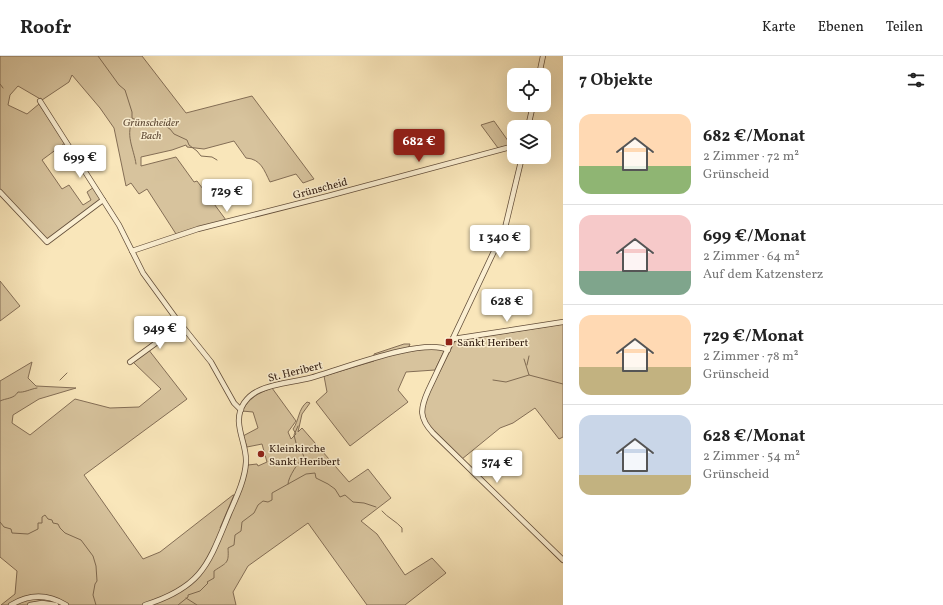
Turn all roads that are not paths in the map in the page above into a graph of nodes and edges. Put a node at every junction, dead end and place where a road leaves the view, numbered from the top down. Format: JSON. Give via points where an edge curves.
{"nodes":[{"id":1,"x":543,"y":56,"type":"edge"},
{"id":2,"x":540,"y":68,"type":"edge"},
{"id":3,"x":40,"y":102,"type":"dead end"},
{"id":4,"x":507,"y":148,"type":"edge"},
{"id":5,"x":520,"y":164,"type":"edge"},
{"id":6,"x":0,"y":192,"type":"edge"},
{"id":7,"x":104,"y":200,"type":"junction"},
{"id":8,"x":132,"y":251,"type":"junction"},
{"id":9,"x":563,"y":322,"type":"edge"},
{"id":10,"x":182,"y":324,"type":"junction"},
{"id":11,"x":453,"y":339,"type":"junction"},
{"id":12,"x":448,"y":350,"type":"junction"},
{"id":13,"x":130,"y":362,"type":"dead end"},
{"id":14,"x":240,"y":410,"type":"junction"},
{"id":15,"x":563,"y":560,"type":"edge"},
{"id":16,"x":11,"y":605,"type":"edge"},
{"id":17,"x":30,"y":605,"type":"edge"},
{"id":18,"x":56,"y":605,"type":"edge"},
{"id":19,"x":66,"y":605,"type":"edge"},
{"id":20,"x":145,"y":605,"type":"edge"}],
"edges":[{"from":1,"to":2,"type":"street"},
{"from":3,"to":7,"type":"street"},
{"from":4,"to":8,"type":"street","name":"Grünscheid","via":[[198,229]]},
{"from":5,"to":11,"type":"street","via":[[505,228]]},
{"from":6,"to":7,"type":"street","via":[[47,242]]},
{"from":7,"to":8,"type":"street"},
{"from":8,"to":10,"type":"street","via":[[143,273]]},
{"from":9,"to":11,"type":"street"},
{"from":10,"to":13,"type":"street"},
{"from":10,"to":14,"type":"street","via":[[211,362]]},
{"from":11,"to":12,"type":"street"},
{"from":12,"to":14,"type":"street","name":"St. Heribert","via":[[436,346],[410,349],[311,378],[264,388],[248,398]]},
{"from":12,"to":15,"type":"street","via":[[424,401],[422,418],[426,425]]},
{"from":14,"to":20,"type":"street","via":[[238,421],[245,449],[244,474],[212,555],[204,569],[190,583],[166,598]]},
{"from":16,"to":19,"type":"street","via":[[26,598],[39,596]]},
{"from":17,"to":18,"type":"street"}]}
